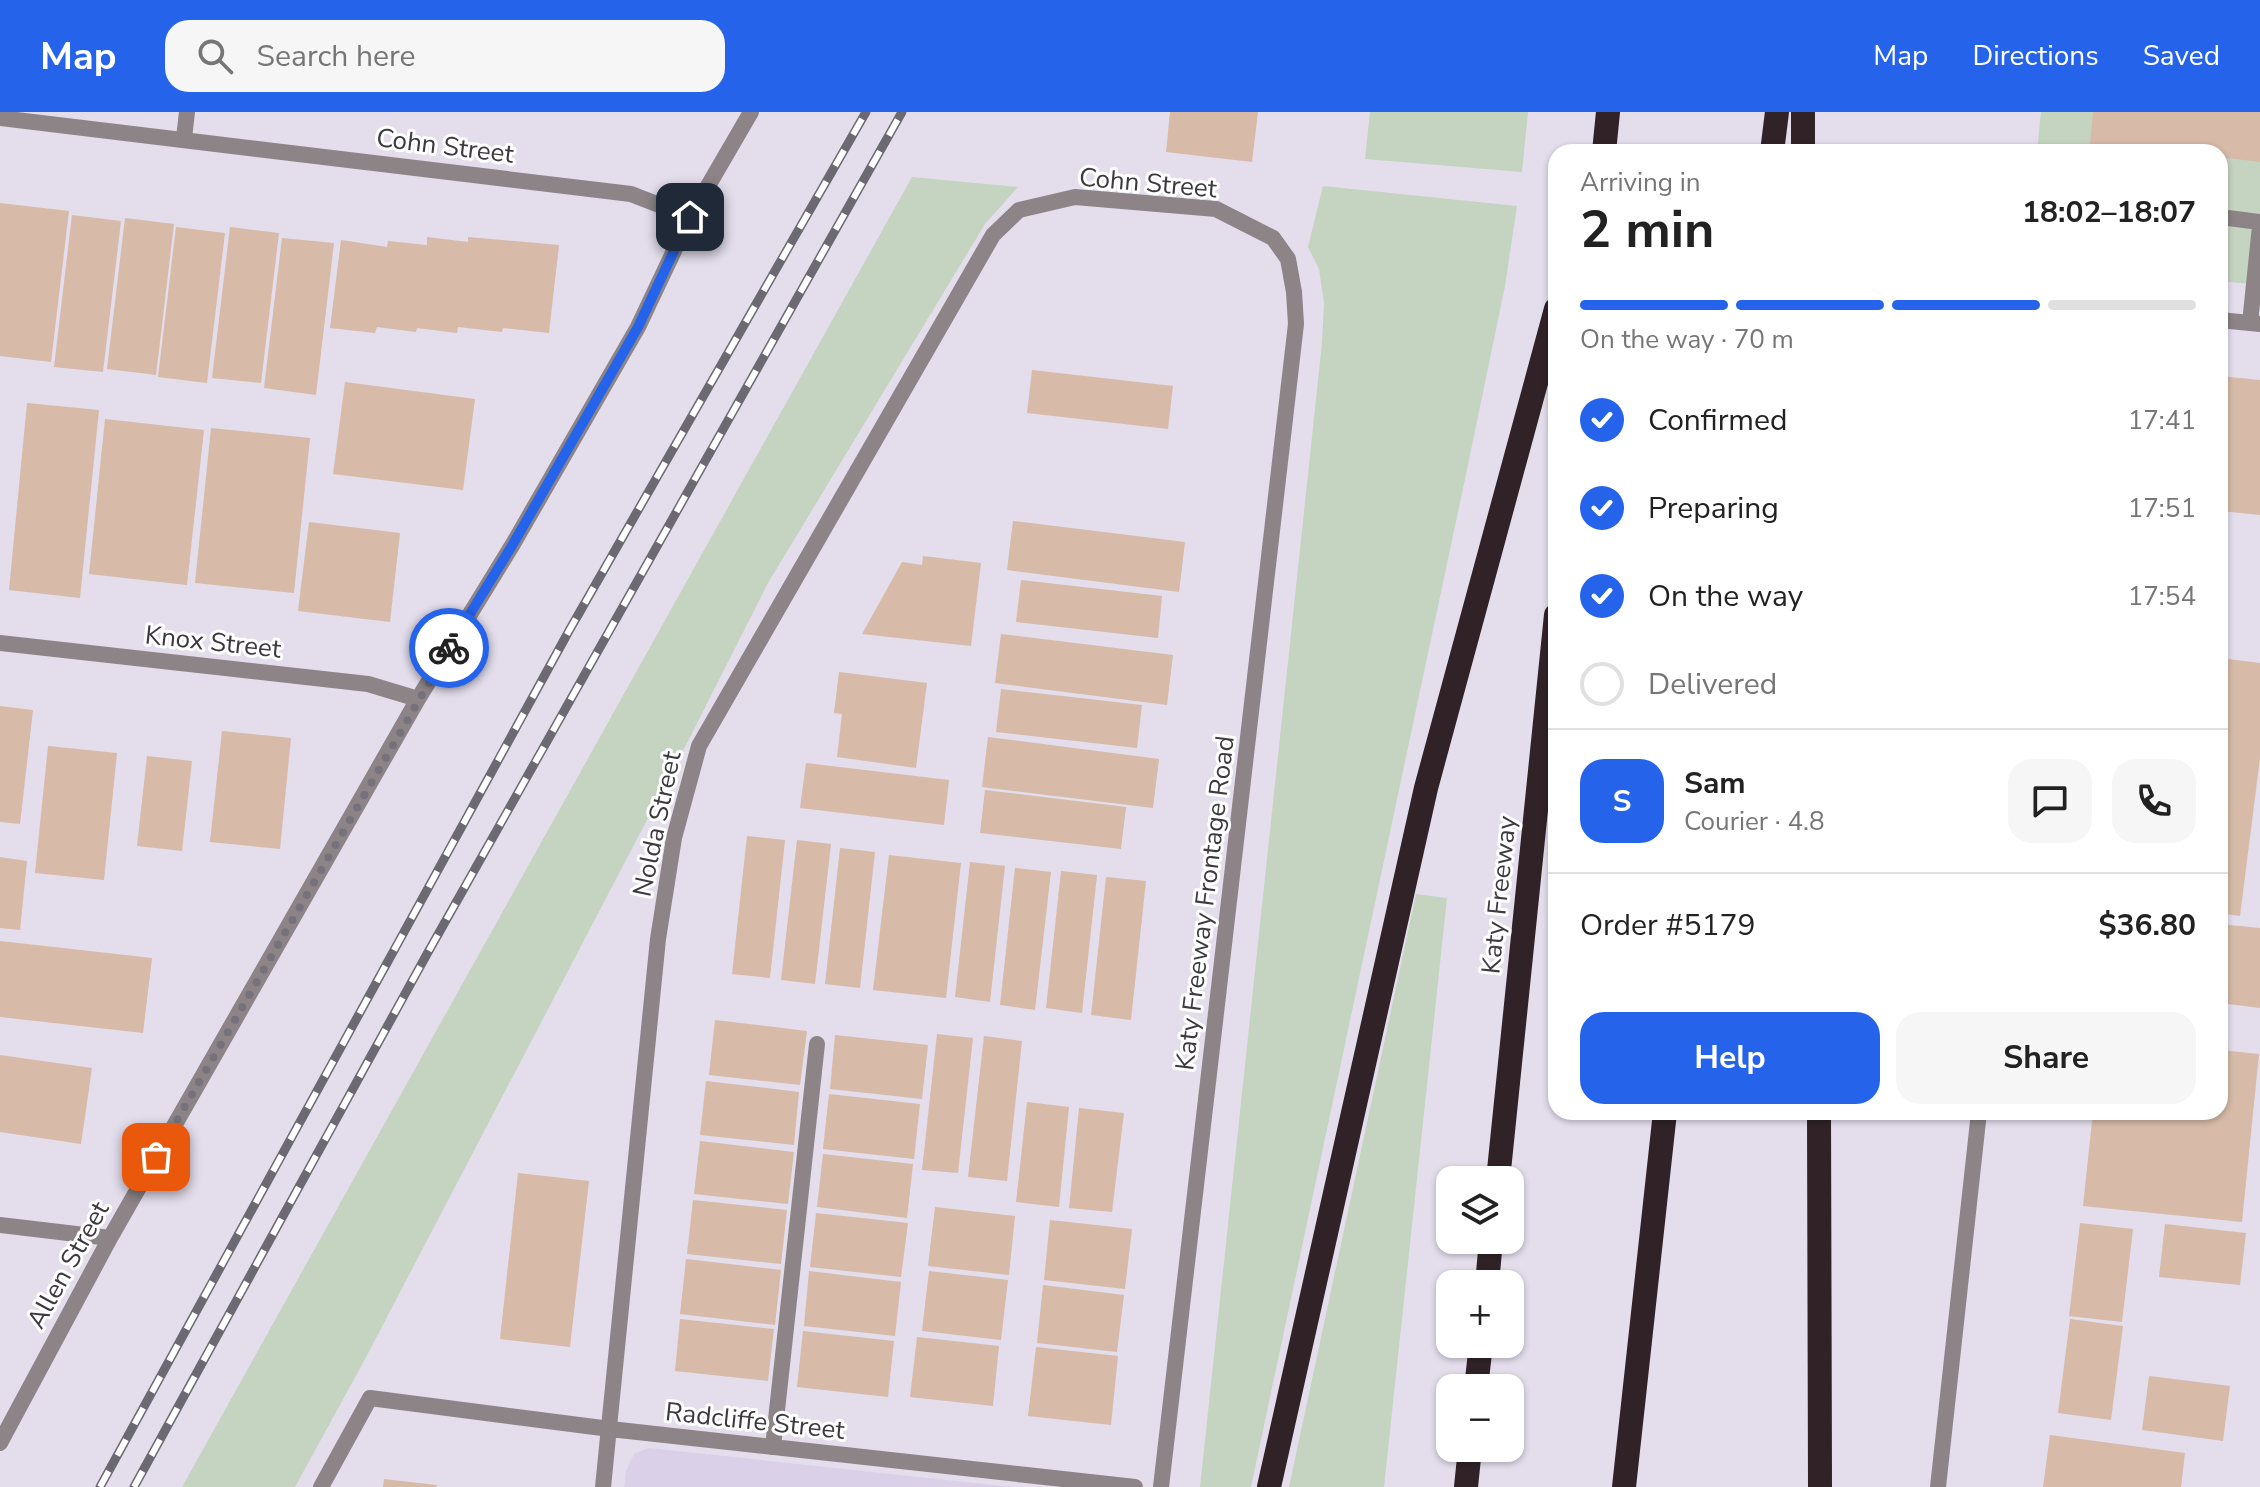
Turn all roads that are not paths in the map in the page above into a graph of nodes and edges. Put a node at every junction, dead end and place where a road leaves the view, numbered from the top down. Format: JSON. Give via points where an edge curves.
{"nodes":[{"id":1,"x":187,"y":112,"type":"edge"},
{"id":2,"x":736,"y":112,"type":"edge"},
{"id":3,"x":751,"y":112,"type":"edge"},
{"id":4,"x":1777,"y":112,"type":"edge"},
{"id":5,"x":1803,"y":112,"type":"edge"},
{"id":6,"x":1608,"y":115,"type":"edge"},
{"id":7,"x":0,"y":118,"type":"edge"},
{"id":8,"x":740,"y":131,"type":"junction"},
{"id":9,"x":184,"y":138,"type":"junction"},
{"id":10,"x":1603,"y":144,"type":"edge"},
{"id":11,"x":1773,"y":144,"type":"edge"},
{"id":12,"x":1803,"y":144,"type":"edge"},
{"id":13,"x":1019,"y":210,"type":"joint"},
{"id":14,"x":690,"y":217,"type":"junction"},
{"id":15,"x":2228,"y":218,"type":"edge"},
{"id":16,"x":2260,"y":224,"type":"edge"},
{"id":17,"x":2228,"y":321,"type":"edge"},
{"id":18,"x":2255,"y":323,"type":"edge"},
{"id":19,"x":1296,"y":324,"type":"joint"},
{"id":20,"x":1548,"y":338,"type":"edge"},
{"id":21,"x":0,"y":643,"type":"edge"},
{"id":22,"x":1548,"y":693,"type":"edge"},
{"id":23,"x":418,"y":699,"type":"junction"},
{"id":24,"x":817,"y":1044,"type":"dead end"},
{"id":25,"x":1664,"y":1120,"type":"edge"},
{"id":26,"x":1819,"y":1120,"type":"edge"},
{"id":27,"x":1978,"y":1120,"type":"edge"},
{"id":28,"x":1499,"y":1166,"type":"edge"},
{"id":29,"x":0,"y":1225,"type":"edge"},
{"id":30,"x":110,"y":1238,"type":"junction"},
{"id":31,"x":610,"y":1429,"type":"junction"},
{"id":32,"x":0,"y":1443,"type":"edge"},
{"id":33,"x":773,"y":1447,"type":"junction"},
{"id":34,"x":1469,"y":1462,"type":"edge"},
{"id":35,"x":321,"y":1487,"type":"edge"},
{"id":36,"x":603,"y":1487,"type":"edge"},
{"id":37,"x":1135,"y":1487,"type":"edge"},
{"id":38,"x":1161,"y":1487,"type":"edge"},
{"id":39,"x":1269,"y":1487,"type":"edge"},
{"id":40,"x":1466,"y":1487,"type":"edge"},
{"id":41,"x":1624,"y":1487,"type":"edge"},
{"id":42,"x":1820,"y":1487,"type":"edge"},
{"id":43,"x":1938,"y":1487,"type":"edge"}],
"edges":[{"from":1,"to":9,"type":"street"},
{"from":2,"to":8,"type":"street"},
{"from":3,"to":8,"type":"street","name":"Allen Street"},
{"from":4,"to":11,"type":"highway"},
{"from":5,"to":12,"type":"highway"},
{"from":6,"to":10,"type":"highway"},
{"from":7,"to":9,"type":"street","name":"Cohn Street"},
{"from":8,"to":14,"type":"street","name":"Allen Street"},
{"from":9,"to":14,"type":"street","name":"Cohn Street","via":[[631,194]]},
{"from":13,"to":19,"type":"street","name":"Cohn Street","via":[[1075,197],[1216,209],[1273,238],[1288,259]]},
{"from":13,"to":31,"type":"street","name":"Nolda Street","via":[[993,235],[699,746],[674,838],[658,939]]},
{"from":14,"to":23,"type":"street","name":"Allen Street","via":[[638,327]]},
{"from":15,"to":16,"type":"street"},
{"from":16,"to":18,"type":"street"},
{"from":17,"to":18,"type":"street"},
{"from":19,"to":38,"type":"street","name":"Katy Freeway Frontage Road"},
{"from":20,"to":39,"type":"highway","via":[[1426,788]]},
{"from":21,"to":23,"type":"street","name":"Knox Street","via":[[368,684]]},
{"from":22,"to":28,"type":"highway","name":"Katy Freeway"},
{"from":23,"to":30,"type":"street","name":"Allen Street"},
{"from":24,"to":33,"type":"street"},
{"from":25,"to":41,"type":"highway"},
{"from":26,"to":42,"type":"highway"},
{"from":27,"to":43,"type":"street"},
{"from":29,"to":30,"type":"street"},
{"from":30,"to":32,"type":"street","name":"Allen Street"},
{"from":31,"to":33,"type":"street","name":"Radcliffe Street"},
{"from":31,"to":35,"type":"street","name":"Radcliffe Street","via":[[370,1398]]},
{"from":31,"to":36,"type":"street","name":"Nolda Street"},
{"from":33,"to":37,"type":"street","name":"Radcliffe Street"},
{"from":34,"to":40,"type":"highway"}]}
